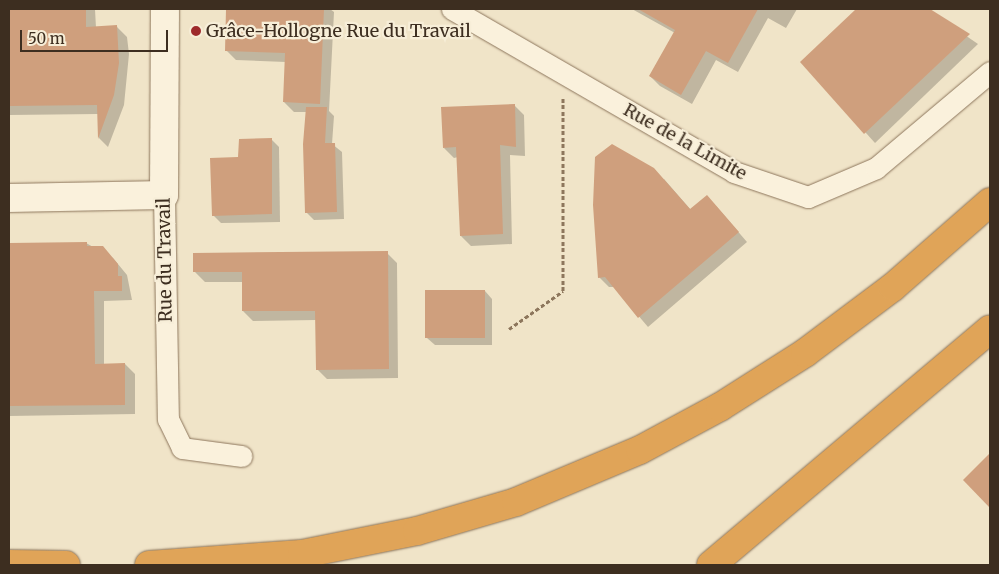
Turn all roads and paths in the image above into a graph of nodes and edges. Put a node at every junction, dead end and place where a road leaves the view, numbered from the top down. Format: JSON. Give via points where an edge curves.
{"nodes":[{"id":1,"x":165,"y":9,"type":"edge"},
{"id":2,"x":452,"y":9,"type":"edge"},
{"id":3,"x":990,"y":72,"type":"edge"},
{"id":4,"x":562,"y":73,"type":"junction"},
{"id":5,"x":164,"y":195,"type":"junction"},
{"id":6,"x":9,"y":198,"type":"edge"},
{"id":7,"x":990,"y":202,"type":"edge"},
{"id":8,"x":990,"y":329,"type":"edge"},
{"id":9,"x":509,"y":330,"type":"dead end"},
{"id":10,"x":240,"y":456,"type":"dead end"},
{"id":11,"x":9,"y":564,"type":"edge"},
{"id":12,"x":66,"y":565,"type":"edge"},
{"id":13,"x":149,"y":565,"type":"edge"},
{"id":14,"x":711,"y":565,"type":"edge"}],
"edges":[{"from":1,"to":5,"type":"street","name":"Rue du Travail"},
{"from":2,"to":4,"type":"street","name":"Rue de la Limite"},
{"from":3,"to":4,"type":"street","name":"Rue de la Limite","via":[[876,168],[808,198],[734,172]]},
{"from":4,"to":9,"type":"path","via":[[563,291]]},
{"from":5,"to":6,"type":"street"},
{"from":5,"to":10,"type":"street","name":"Rue du Travail","via":[[168,419],[182,448]]},
{"from":7,"to":13,"type":"highway","via":[[893,287],[805,353],[720,407],[640,450],[516,502],[417,531],[302,554]]},
{"from":8,"to":14,"type":"highway"},
{"from":11,"to":12,"type":"highway"}]}
